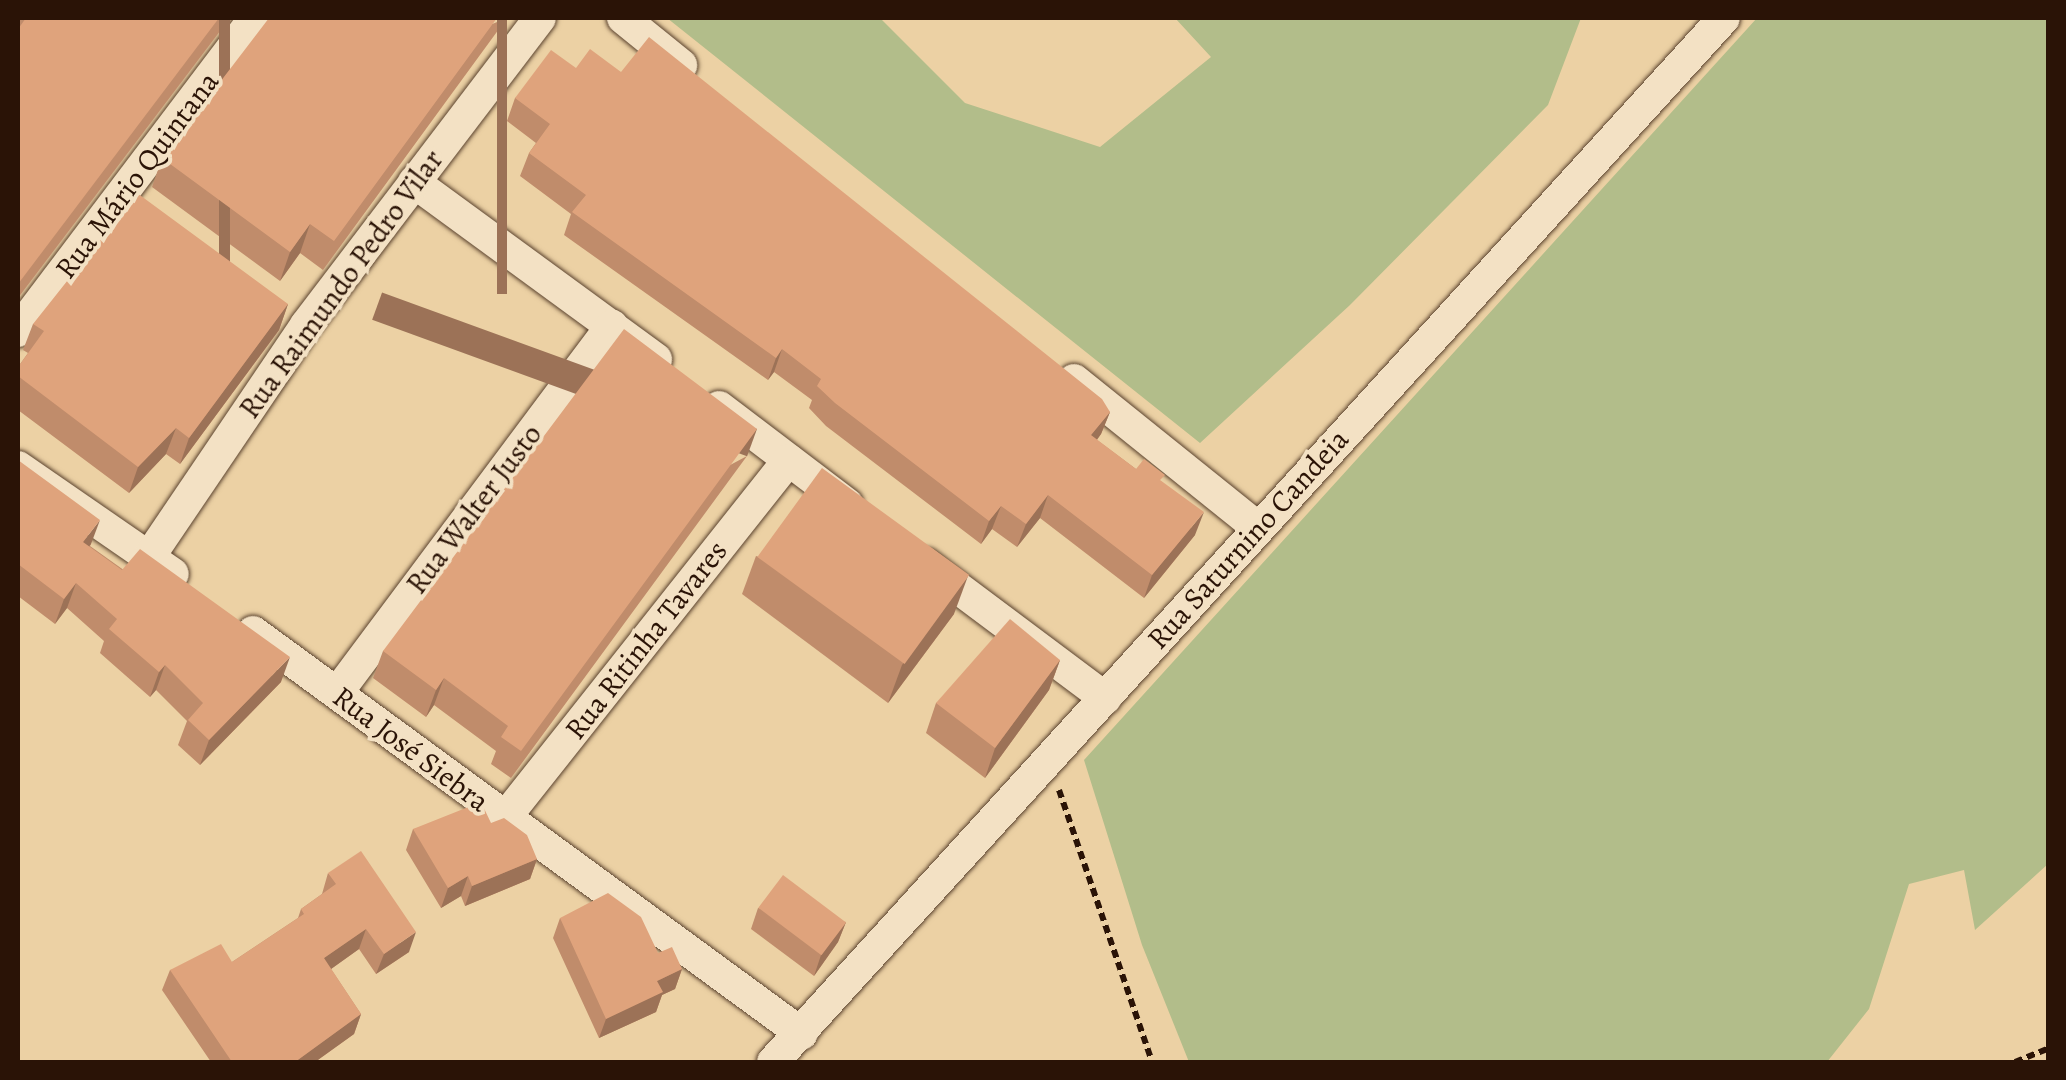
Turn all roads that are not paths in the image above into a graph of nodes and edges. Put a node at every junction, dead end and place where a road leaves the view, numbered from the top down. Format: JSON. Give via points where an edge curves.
{"nodes":[{"id":1,"x":255,"y":18,"type":"edge"},
{"id":2,"x":540,"y":18,"type":"edge"},
{"id":3,"x":622,"y":18,"type":"edge"},
{"id":4,"x":1724,"y":18,"type":"edge"},
{"id":5,"x":700,"y":80,"type":"edge"},
{"id":6,"x":414,"y":182,"type":"junction"},
{"id":7,"x":125,"y":192,"type":"junction"},
{"id":8,"x":155,"y":214,"type":"edge"},
{"id":9,"x":276,"y":302,"type":"edge"},
{"id":10,"x":306,"y":324,"type":"junction"},
{"id":11,"x":612,"y":324,"type":"junction"},
{"id":12,"x":18,"y":331,"type":"edge"},
{"id":13,"x":1040,"y":353,"type":"edge"},
{"id":14,"x":789,"y":460,"type":"junction"},
{"id":15,"x":18,"y":466,"type":"edge"},
{"id":16,"x":868,"y":520,"type":"edge"},
{"id":17,"x":1257,"y":527,"type":"junction"},
{"id":18,"x":900,"y":544,"type":"edge"},
{"id":19,"x":150,"y":557,"type":"junction"},
{"id":20,"x":196,"y":591,"type":"edge"},
{"id":21,"x":228,"y":614,"type":"edge"},
{"id":22,"x":337,"y":693,"type":"junction"},
{"id":23,"x":1105,"y":698,"type":"junction"},
{"id":24,"x":504,"y":819,"type":"junction"},
{"id":25,"x":802,"y":1034,"type":"junction"},
{"id":26,"x":773,"y":1062,"type":"edge"}],
"edges":[{"from":1,"to":7,"type":"street","name":"Rua Mário Quintana"},
{"from":2,"to":6,"type":"street","name":"Rua Raimundo Pedro Vilar"},
{"from":3,"to":5,"type":"street"},
{"from":4,"to":17,"type":"street","name":"Rua Saturnino Candeia"},
{"from":6,"to":10,"type":"street","name":"Rua Raimundo Pedro Vilar"},
{"from":6,"to":11,"type":"street"},
{"from":7,"to":8,"type":"street"},
{"from":7,"to":12,"type":"street","name":"Rua Mário Quintana"},
{"from":9,"to":10,"type":"street"},
{"from":10,"to":19,"type":"street","name":"Rua Raimundo Pedro Vilar"},
{"from":11,"to":14,"type":"street"},
{"from":11,"to":22,"type":"street","name":"Rua Walter Justo"},
{"from":13,"to":17,"type":"street"},
{"from":14,"to":16,"type":"street"},
{"from":14,"to":24,"type":"street","name":"Rua Ritinha Tavares"},
{"from":15,"to":19,"type":"street"},
{"from":17,"to":23,"type":"street","name":"Rua Saturnino Candeia"},
{"from":18,"to":23,"type":"street"},
{"from":19,"to":20,"type":"street"},
{"from":21,"to":22,"type":"street","name":"Rua José Siebra"},
{"from":22,"to":24,"type":"street","name":"Rua José Siebra"},
{"from":23,"to":25,"type":"street","name":"Rua Saturnino Candeia"},
{"from":24,"to":25,"type":"street","name":"Rua José Siebra"},
{"from":25,"to":26,"type":"street","name":"Rua Saturnino Candeia"}]}
